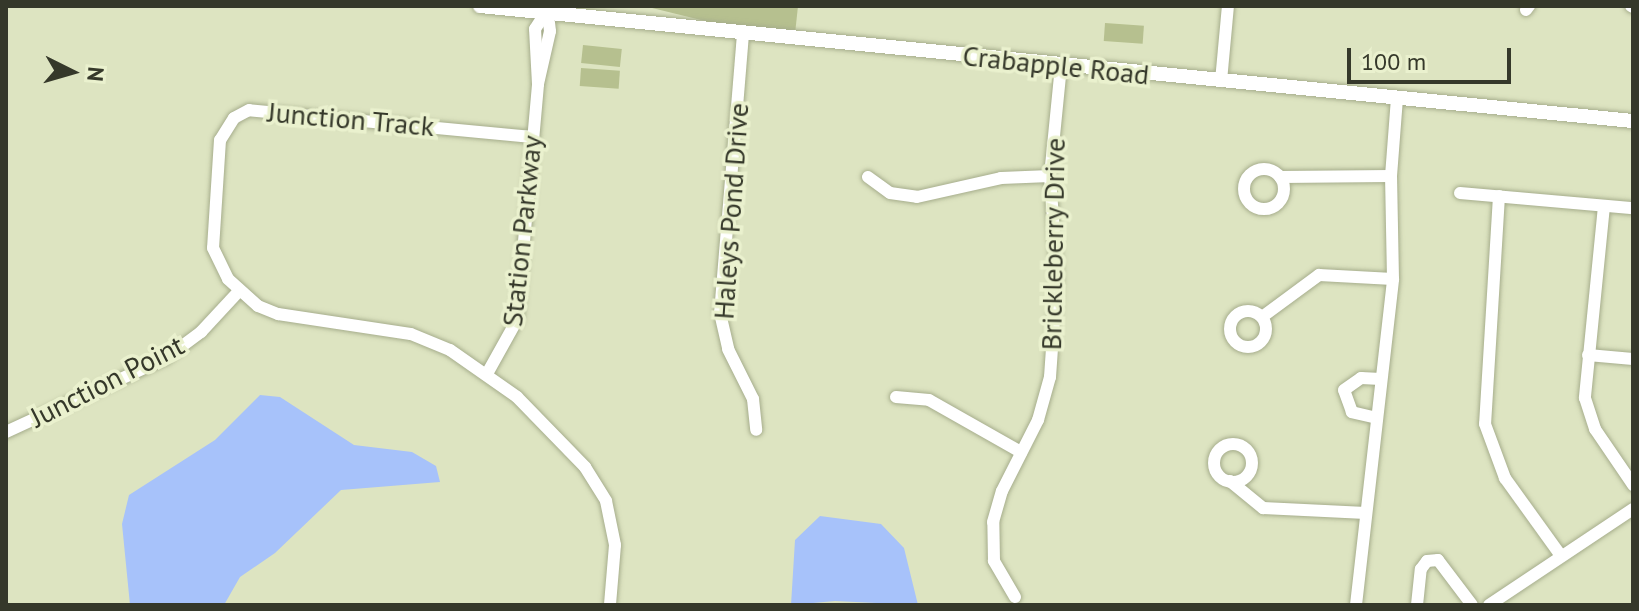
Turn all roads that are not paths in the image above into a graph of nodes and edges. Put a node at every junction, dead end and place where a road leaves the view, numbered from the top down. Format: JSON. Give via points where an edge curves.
{"nodes":[{"id":1,"x":480,"y":6,"type":"edge"},
{"id":2,"x":1228,"y":6,"type":"edge"},
{"id":3,"x":546,"y":9,"type":"edge"},
{"id":4,"x":743,"y":34,"type":"junction"},
{"id":5,"x":1061,"y":65,"type":"junction"},
{"id":6,"x":1221,"y":81,"type":"junction"},
{"id":7,"x":1397,"y":98,"type":"junction"},
{"id":8,"x":1633,"y":121,"type":"edge"},
{"id":9,"x":532,"y":137,"type":"junction"},
{"id":10,"x":1050,"y":176,"type":"junction"},
{"id":11,"x":1391,"y":176,"type":"junction"},
{"id":12,"x":868,"y":177,"type":"dead end"},
{"id":13,"x":1280,"y":177,"type":"dead end"},
{"id":14,"x":1460,"y":193,"type":"dead end"},
{"id":15,"x":1499,"y":196,"type":"junction"},
{"id":16,"x":1604,"y":206,"type":"junction"},
{"id":17,"x":1633,"y":208,"type":"edge"},
{"id":18,"x":1393,"y":279,"type":"junction"},
{"id":19,"x":238,"y":292,"type":"junction"},
{"id":20,"x":1262,"y":317,"type":"dead end"},
{"id":21,"x":1588,"y":355,"type":"junction"},
{"id":22,"x":1633,"y":359,"type":"edge"},
{"id":23,"x":488,"y":372,"type":"junction"},
{"id":24,"x":1381,"y":379,"type":"junction"},
{"id":25,"x":896,"y":397,"type":"dead end"},
{"id":26,"x":1377,"y":418,"type":"junction"},
{"id":27,"x":756,"y":430,"type":"dead end"},
{"id":28,"x":6,"y":432,"type":"edge"},
{"id":29,"x":1021,"y":452,"type":"junction"},
{"id":30,"x":1230,"y":481,"type":"dead end"},
{"id":31,"x":1633,"y":485,"type":"edge"},
{"id":32,"x":1633,"y":491,"type":"edge"},
{"id":33,"x":1633,"y":509,"type":"edge"},
{"id":34,"x":1366,"y":513,"type":"junction"},
{"id":35,"x":1561,"y":556,"type":"junction"},
{"id":36,"x":1015,"y":597,"type":"dead end"},
{"id":37,"x":610,"y":605,"type":"edge"},
{"id":38,"x":1356,"y":605,"type":"edge"},
{"id":39,"x":1417,"y":605,"type":"edge"},
{"id":40,"x":1472,"y":605,"type":"edge"},
{"id":41,"x":1489,"y":605,"type":"edge"}],
"edges":[{"from":1,"to":3,"type":"street","name":"Crabapple Road"},
{"from":2,"to":6,"type":"street"},
{"from":3,"to":4,"type":"street","name":"Crabapple Road"},
{"from":3,"to":9,"type":"street","name":"Station Parkway","via":[[535,29],[538,84]]},
{"from":4,"to":5,"type":"street","name":"Crabapple Road"},
{"from":4,"to":27,"type":"street","name":"Haleys Pond Drive","via":[[720,313],[728,349],[753,399]]},
{"from":5,"to":6,"type":"street","name":"Crabapple Road"},
{"from":5,"to":10,"type":"street","name":"Brickleberry Drive"},
{"from":6,"to":7,"type":"street","name":"Crabapple Road"},
{"from":7,"to":8,"type":"street","name":"Crabapple Road"},
{"from":7,"to":11,"type":"street"},
{"from":9,"to":19,"type":"street","name":"Junction Track","via":[[263,109],[234,118],[220,140],[211,230],[218,263]]},
{"from":9,"to":23,"type":"street","name":"Station Parkway","via":[[517,320]]},
{"from":10,"to":12,"type":"street","via":[[1001,178],[917,197],[890,193]]},
{"from":10,"to":29,"type":"street","name":"Brickleberry Drive","via":[[1056,320],[1046,396]]},
{"from":11,"to":13,"type":"street"},
{"from":11,"to":18,"type":"street"},
{"from":14,"to":15,"type":"street"},
{"from":15,"to":16,"type":"street"},
{"from":15,"to":35,"type":"street","via":[[1485,424],[1505,478]]},
{"from":16,"to":17,"type":"street"},
{"from":16,"to":21,"type":"street"},
{"from":18,"to":20,"type":"street","via":[[1319,275]]},
{"from":18,"to":24,"type":"street"},
{"from":19,"to":23,"type":"street","name":"Junction Track","via":[[278,314],[411,334]]},
{"from":19,"to":28,"type":"street","name":"Junction Point","via":[[201,332],[166,358]]},
{"from":21,"to":22,"type":"street"},
{"from":21,"to":31,"type":"street","via":[[1588,414]]},
{"from":23,"to":37,"type":"street","name":"Junction Track","via":[[597,483],[613,521]]},
{"from":24,"to":26,"type":"street"},
{"from":24,"to":26,"type":"street","via":[[1361,378],[1344,390],[1352,412]]},
{"from":25,"to":29,"type":"street","via":[[929,400]]},
{"from":26,"to":34,"type":"street"},
{"from":29,"to":36,"type":"street","name":"Brickleberry Drive","via":[[1002,491],[992,548]]},
{"from":30,"to":34,"type":"street","via":[[1263,508]]},
{"from":32,"to":33,"type":"street"},
{"from":33,"to":35,"type":"street"},
{"from":34,"to":38,"type":"street"},
{"from":35,"to":41,"type":"street"},
{"from":39,"to":40,"type":"street","via":[[1421,569],[1427,561],[1438,560]]}]}
